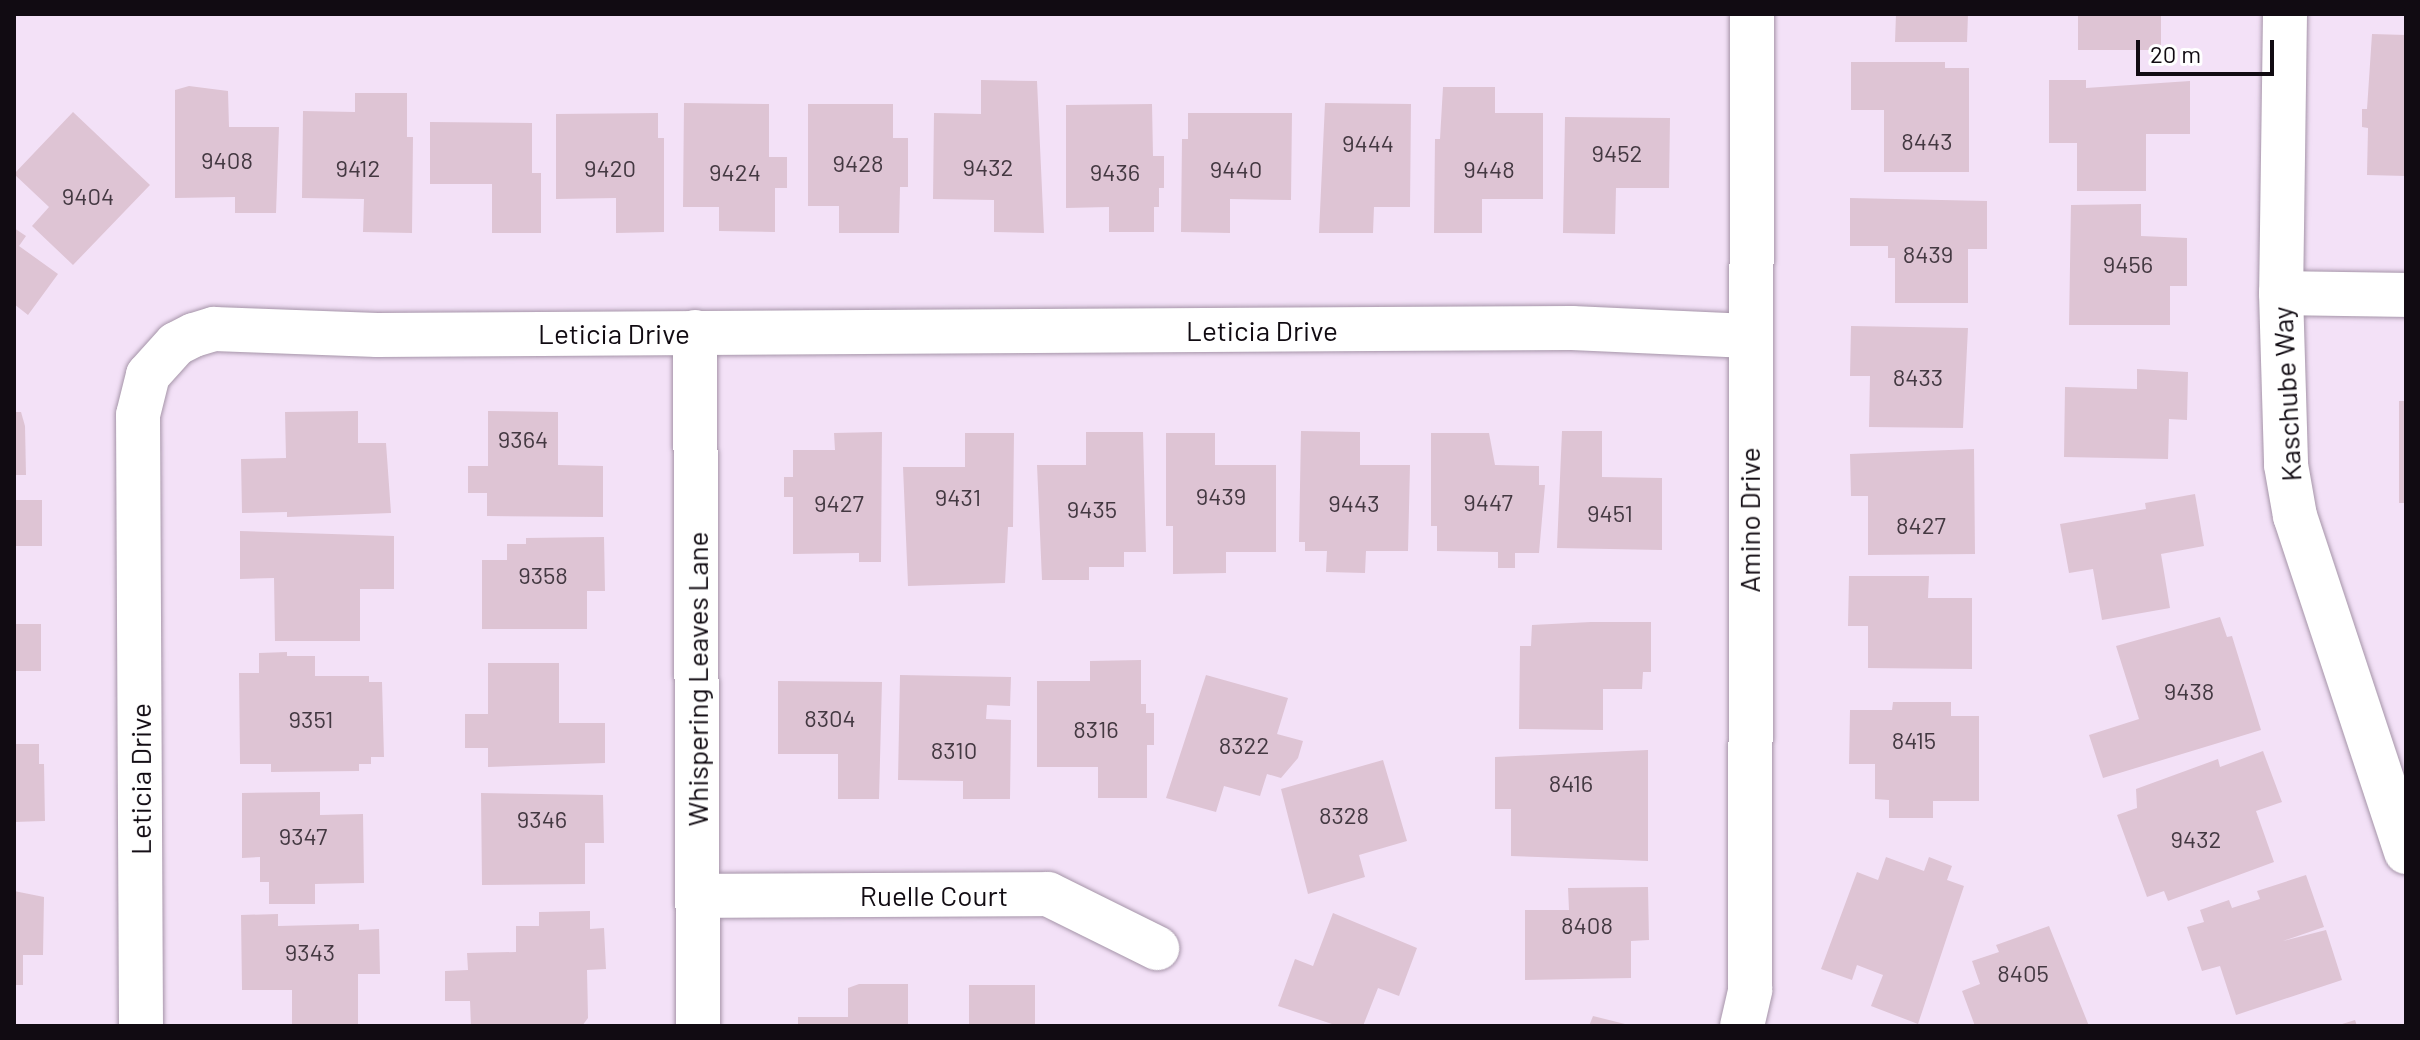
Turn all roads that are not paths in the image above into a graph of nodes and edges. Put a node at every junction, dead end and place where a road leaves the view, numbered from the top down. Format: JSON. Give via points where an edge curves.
{"nodes":[{"id":1,"x":1752,"y":14,"type":"edge"},
{"id":2,"x":2285,"y":14,"type":"edge"},
{"id":3,"x":2281,"y":293,"type":"junction"},
{"id":4,"x":2406,"y":295,"type":"edge"},
{"id":5,"x":695,"y":332,"type":"junction"},
{"id":6,"x":1749,"y":336,"type":"junction"},
{"id":7,"x":2406,"y":852,"type":"edge"},
{"id":8,"x":698,"y":896,"type":"junction"},
{"id":9,"x":1157,"y":948,"type":"dead end"},
{"id":10,"x":141,"y":1026,"type":"edge"},
{"id":11,"x":698,"y":1026,"type":"edge"},
{"id":12,"x":1742,"y":1026,"type":"edge"}],
"edges":[{"from":1,"to":6,"type":"street","name":"Amino Drive"},
{"from":2,"to":3,"type":"street","name":"Kaschube Way"},
{"from":3,"to":4,"type":"street"},
{"from":3,"to":7,"type":"street","name":"Kaschube Way","via":[[2286,465],[2295,516]]},
{"from":5,"to":6,"type":"street","name":"Leticia Drive","via":[[1572,328]]},
{"from":5,"to":8,"type":"street","name":"Whispering Leaves Lane"},
{"from":5,"to":10,"type":"street","name":"Leticia Drive","via":[[377,335],[214,329],[185,339],[161,358],[148,375],[138,415]]},
{"from":6,"to":12,"type":"street","name":"Amino Drive","via":[[1750,990]]},
{"from":8,"to":9,"type":"street","name":"Ruelle Court","via":[[1048,894]]},
{"from":8,"to":11,"type":"street","name":"Whispering Leaves Lane"}]}
